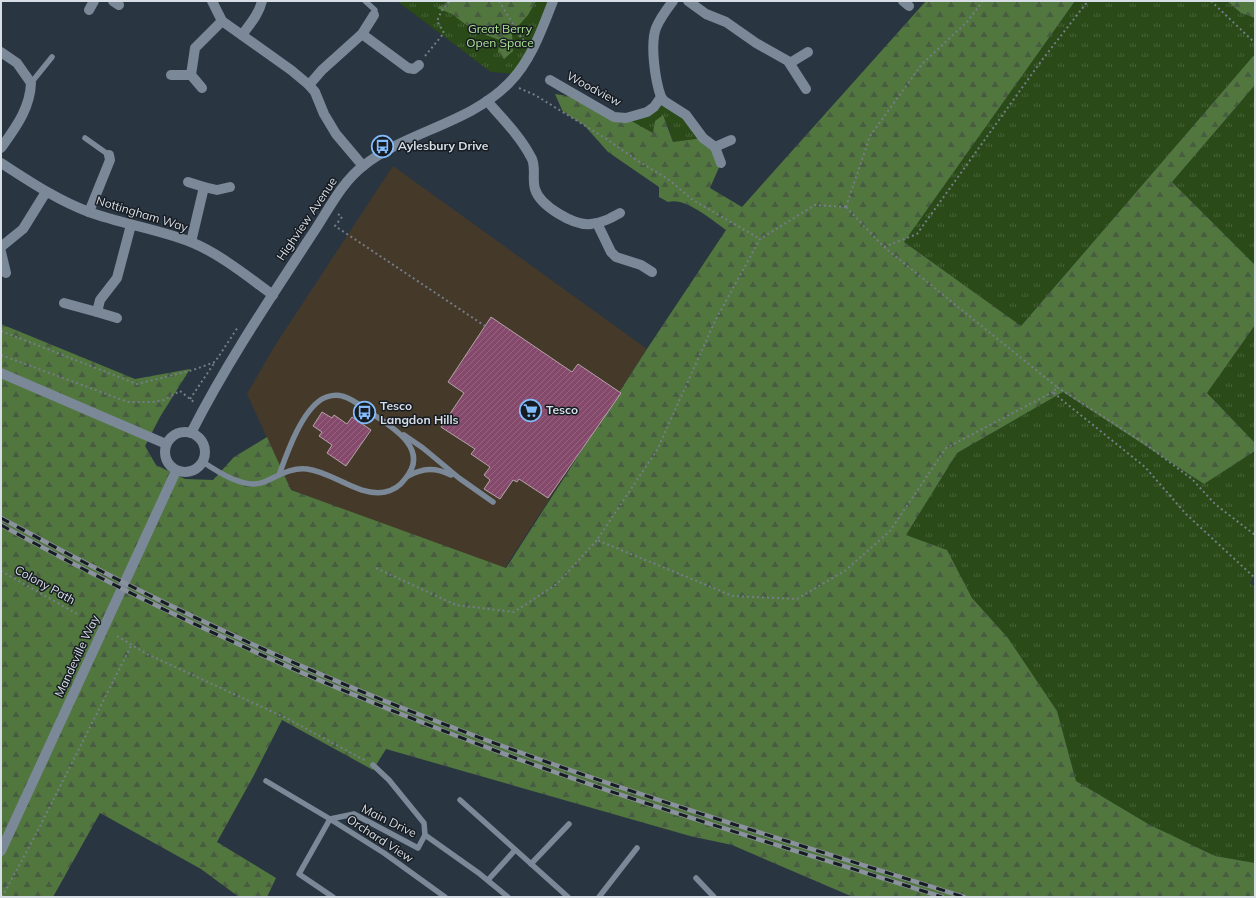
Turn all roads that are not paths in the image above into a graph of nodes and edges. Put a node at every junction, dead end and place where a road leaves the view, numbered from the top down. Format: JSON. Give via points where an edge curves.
{"nodes":[{"id":1,"x":94,"y":1,"type":"edge"},
{"id":2,"x":212,"y":1,"type":"edge"},
{"id":3,"x":262,"y":1,"type":"edge"},
{"id":4,"x":365,"y":1,"type":"edge"},
{"id":5,"x":554,"y":1,"type":"edge"},
{"id":6,"x":673,"y":1,"type":"edge"},
{"id":7,"x":688,"y":1,"type":"edge"},
{"id":8,"x":89,"y":10,"type":"dead end"},
{"id":9,"x":374,"y":15,"type":"joint"},
{"id":10,"x":222,"y":21,"type":"junction"},
{"id":11,"x":242,"y":34,"type":"junction"},
{"id":12,"x":362,"y":34,"type":"junction"},
{"id":13,"x":1,"y":52,"type":"edge"},
{"id":14,"x":808,"y":52,"type":"dead end"},
{"id":15,"x":52,"y":57,"type":"dead end"},
{"id":16,"x":790,"y":63,"type":"junction"},
{"id":17,"x":420,"y":64,"type":"road end"},
{"id":18,"x":172,"y":75,"type":"dead end"},
{"id":19,"x":191,"y":75,"type":"junction"},
{"id":20,"x":550,"y":80,"type":"dead end"},
{"id":21,"x":31,"y":83,"type":"junction"},
{"id":22,"x":309,"y":85,"type":"junction"},
{"id":23,"x":202,"y":88,"type":"dead end"},
{"id":24,"x":806,"y":89,"type":"dead end"},
{"id":25,"x":661,"y":97,"type":"junction"},
{"id":26,"x":487,"y":101,"type":"junction"},
{"id":27,"x":85,"y":138,"type":"dead end"},
{"id":28,"x":731,"y":140,"type":"dead end"},
{"id":29,"x":1,"y":148,"type":"edge"},
{"id":30,"x":715,"y":148,"type":"junction"},
{"id":31,"x":109,"y":155,"type":"joint"},
{"id":32,"x":1,"y":163,"type":"edge"},
{"id":33,"x":721,"y":163,"type":"dead end"},
{"id":34,"x":363,"y":166,"type":"junction"},
{"id":35,"x":188,"y":182,"type":"dead end"},
{"id":36,"x":204,"y":187,"type":"junction"},
{"id":37,"x":230,"y":187,"type":"dead end"},
{"id":38,"x":46,"y":192,"type":"junction"},
{"id":39,"x":89,"y":212,"type":"junction"},
{"id":40,"x":620,"y":213,"type":"dead end"},
{"id":41,"x":597,"y":223,"type":"junction"},
{"id":42,"x":131,"y":225,"type":"junction"},
{"id":43,"x":191,"y":242,"type":"junction"},
{"id":44,"x":1,"y":247,"type":"edge"},
{"id":45,"x":1,"y":252,"type":"edge"},
{"id":46,"x":652,"y":272,"type":"dead end"},
{"id":47,"x":6,"y":273,"type":"dead end"},
{"id":48,"x":273,"y":295,"type":"junction"},
{"id":49,"x":64,"y":303,"type":"dead end"},
{"id":50,"x":97,"y":312,"type":"junction"},
{"id":51,"x":117,"y":318,"type":"dead end"},
{"id":52,"x":1,"y":373,"type":"edge"},
{"id":53,"x":192,"y":432,"type":"junction"},
{"id":54,"x":402,"y":434,"type":"junction"},
{"id":55,"x":166,"y":444,"type":"junction"},
{"id":56,"x":203,"y":462,"type":"junction"},
{"id":57,"x":176,"y":471,"type":"junction"},
{"id":58,"x":279,"y":475,"type":"junction"},
{"id":59,"x":408,"y":476,"type":"junction"},
{"id":60,"x":458,"y":478,"type":"junction"},
{"id":61,"x":493,"y":502,"type":"dead end"},
{"id":62,"x":373,"y":766,"type":"road end"},
{"id":63,"x":266,"y":781,"type":"dead end"},
{"id":64,"x":460,"y":800,"type":"dead end"},
{"id":65,"x":330,"y":819,"type":"junction"},
{"id":66,"x":569,"y":824,"type":"dead end"},
{"id":67,"x":425,"y":835,"type":"junction"},
{"id":68,"x":636,"y":848,"type":"dead end"},
{"id":69,"x":515,"y":850,"type":"junction"},
{"id":70,"x":1,"y":851,"type":"edge"},
{"id":71,"x":531,"y":864,"type":"junction"},
{"id":72,"x":696,"y":878,"type":"dead end"},
{"id":73,"x":488,"y":880,"type":"junction"},
{"id":74,"x":333,"y":897,"type":"edge"},
{"id":75,"x":445,"y":897,"type":"edge"},
{"id":76,"x":508,"y":897,"type":"edge"},
{"id":77,"x":568,"y":897,"type":"edge"},
{"id":78,"x":599,"y":897,"type":"edge"},
{"id":79,"x":714,"y":897,"type":"edge"}],
"edges":[{"from":1,"to":8,"type":"street"},
{"from":2,"to":10,"type":"street"},
{"from":3,"to":11,"type":"street","via":[[255,18]]},
{"from":4,"to":9,"type":"lane","via":[[376,10]]},
{"from":5,"to":26,"type":"street","name":"Highview Avenue","via":[[526,60],[508,84]]},
{"from":6,"to":25,"type":"street","via":[[656,29],[655,74]]},
{"from":7,"to":16,"type":"street"},
{"from":9,"to":12,"type":"street"},
{"from":10,"to":11,"type":"street"},
{"from":10,"to":19,"type":"street","via":[[196,48]]},
{"from":11,"to":22,"type":"street"},
{"from":12,"to":17,"type":"street","via":[[408,68],[414,69]]},
{"from":12,"to":22,"type":"street"},
{"from":13,"to":21,"type":"street","via":[[17,63]]},
{"from":14,"to":16,"type":"street"},
{"from":15,"to":21,"type":"lane"},
{"from":16,"to":24,"type":"street"},
{"from":18,"to":19,"type":"street"},
{"from":19,"to":23,"type":"street"},
{"from":20,"to":25,"type":"street","name":"Woodview","via":[[614,117],[626,118],[647,112]]},
{"from":21,"to":29,"type":"street","via":[[28,103]]},
{"from":22,"to":34,"type":"street","via":[[336,134]]},
{"from":25,"to":30,"type":"street","via":[[686,114],[703,138]]},
{"from":26,"to":34,"type":"street","name":"Highview Avenue","via":[[466,114],[391,147]]},
{"from":26,"to":41,"type":"street","via":[[515,133],[532,160],[535,189],[539,198],[550,208],[580,223]]},
{"from":27,"to":31,"type":"lane"},
{"from":28,"to":30,"type":"street"},
{"from":30,"to":33,"type":"street"},
{"from":31,"to":39,"type":"street","via":[[110,160]]},
{"from":32,"to":38,"type":"street","name":"Nottingham Way"},
{"from":34,"to":48,"type":"street","name":"Highview Avenue","via":[[346,183]]},
{"from":35,"to":36,"type":"street"},
{"from":36,"to":37,"type":"street","via":[[217,190]]},
{"from":36,"to":43,"type":"street"},
{"from":38,"to":39,"type":"street","name":"Nottingham Way"},
{"from":38,"to":44,"type":"street","via":[[23,229]]},
{"from":39,"to":42,"type":"street","name":"Nottingham Way"},
{"from":40,"to":41,"type":"street"},
{"from":41,"to":46,"type":"street","via":[[616,257],[641,265]]},
{"from":42,"to":43,"type":"street","name":"Nottingham Way"},
{"from":42,"to":50,"type":"street","via":[[116,278],[100,300]]},
{"from":43,"to":48,"type":"street","name":"Nottingham Way","via":[[227,262]]},
{"from":45,"to":47,"type":"street"},
{"from":48,"to":53,"type":"street","name":"Highview Avenue","via":[[210,396]]},
{"from":49,"to":50,"type":"street"},
{"from":50,"to":51,"type":"street"},
{"from":52,"to":55,"type":"street"},
{"from":53,"to":55,"type":"street","via":[[178,433]]},
{"from":53,"to":56,"type":"street","via":[[204,445]]},
{"from":54,"to":58,"type":"lane","via":[[342,396],[322,399],[314,406],[295,434]]},
{"from":54,"to":59,"type":"lane","via":[[413,451],[412,467]]},
{"from":54,"to":60,"type":"lane"},
{"from":55,"to":57,"type":"street","via":[[164,454],[167,463]]},
{"from":56,"to":57,"type":"street","via":[[191,472]]},
{"from":56,"to":58,"type":"lane","via":[[231,479],[247,483],[262,483]]},
{"from":57,"to":70,"type":"street","name":"Mandeville Way"},
{"from":58,"to":59,"type":"lane","via":[[293,470],[308,469],[373,493],[386,492],[399,486]]},
{"from":59,"to":60,"type":"lane","via":[[419,470],[429,469],[443,471]]},
{"from":60,"to":61,"type":"lane"},
{"from":62,"to":67,"type":"lane","via":[[389,780],[424,823]]},
{"from":63,"to":65,"type":"lane"},
{"from":64,"to":69,"type":"lane"},
{"from":65,"to":67,"type":"lane","name":"Main Drive","via":[[354,814],[418,848]]},
{"from":65,"to":74,"type":"lane","name":"Orchard View","via":[[298,874]]},
{"from":65,"to":75,"type":"lane","name":"Orchard View","via":[[384,853]]},
{"from":66,"to":71,"type":"lane"},
{"from":67,"to":73,"type":"lane","name":"Main Drive"},
{"from":68,"to":78,"type":"lane"},
{"from":69,"to":71,"type":"lane"},
{"from":69,"to":73,"type":"lane"},
{"from":71,"to":77,"type":"lane"},
{"from":72,"to":79,"type":"lane"},
{"from":73,"to":76,"type":"lane","name":"Main Drive"}]}
